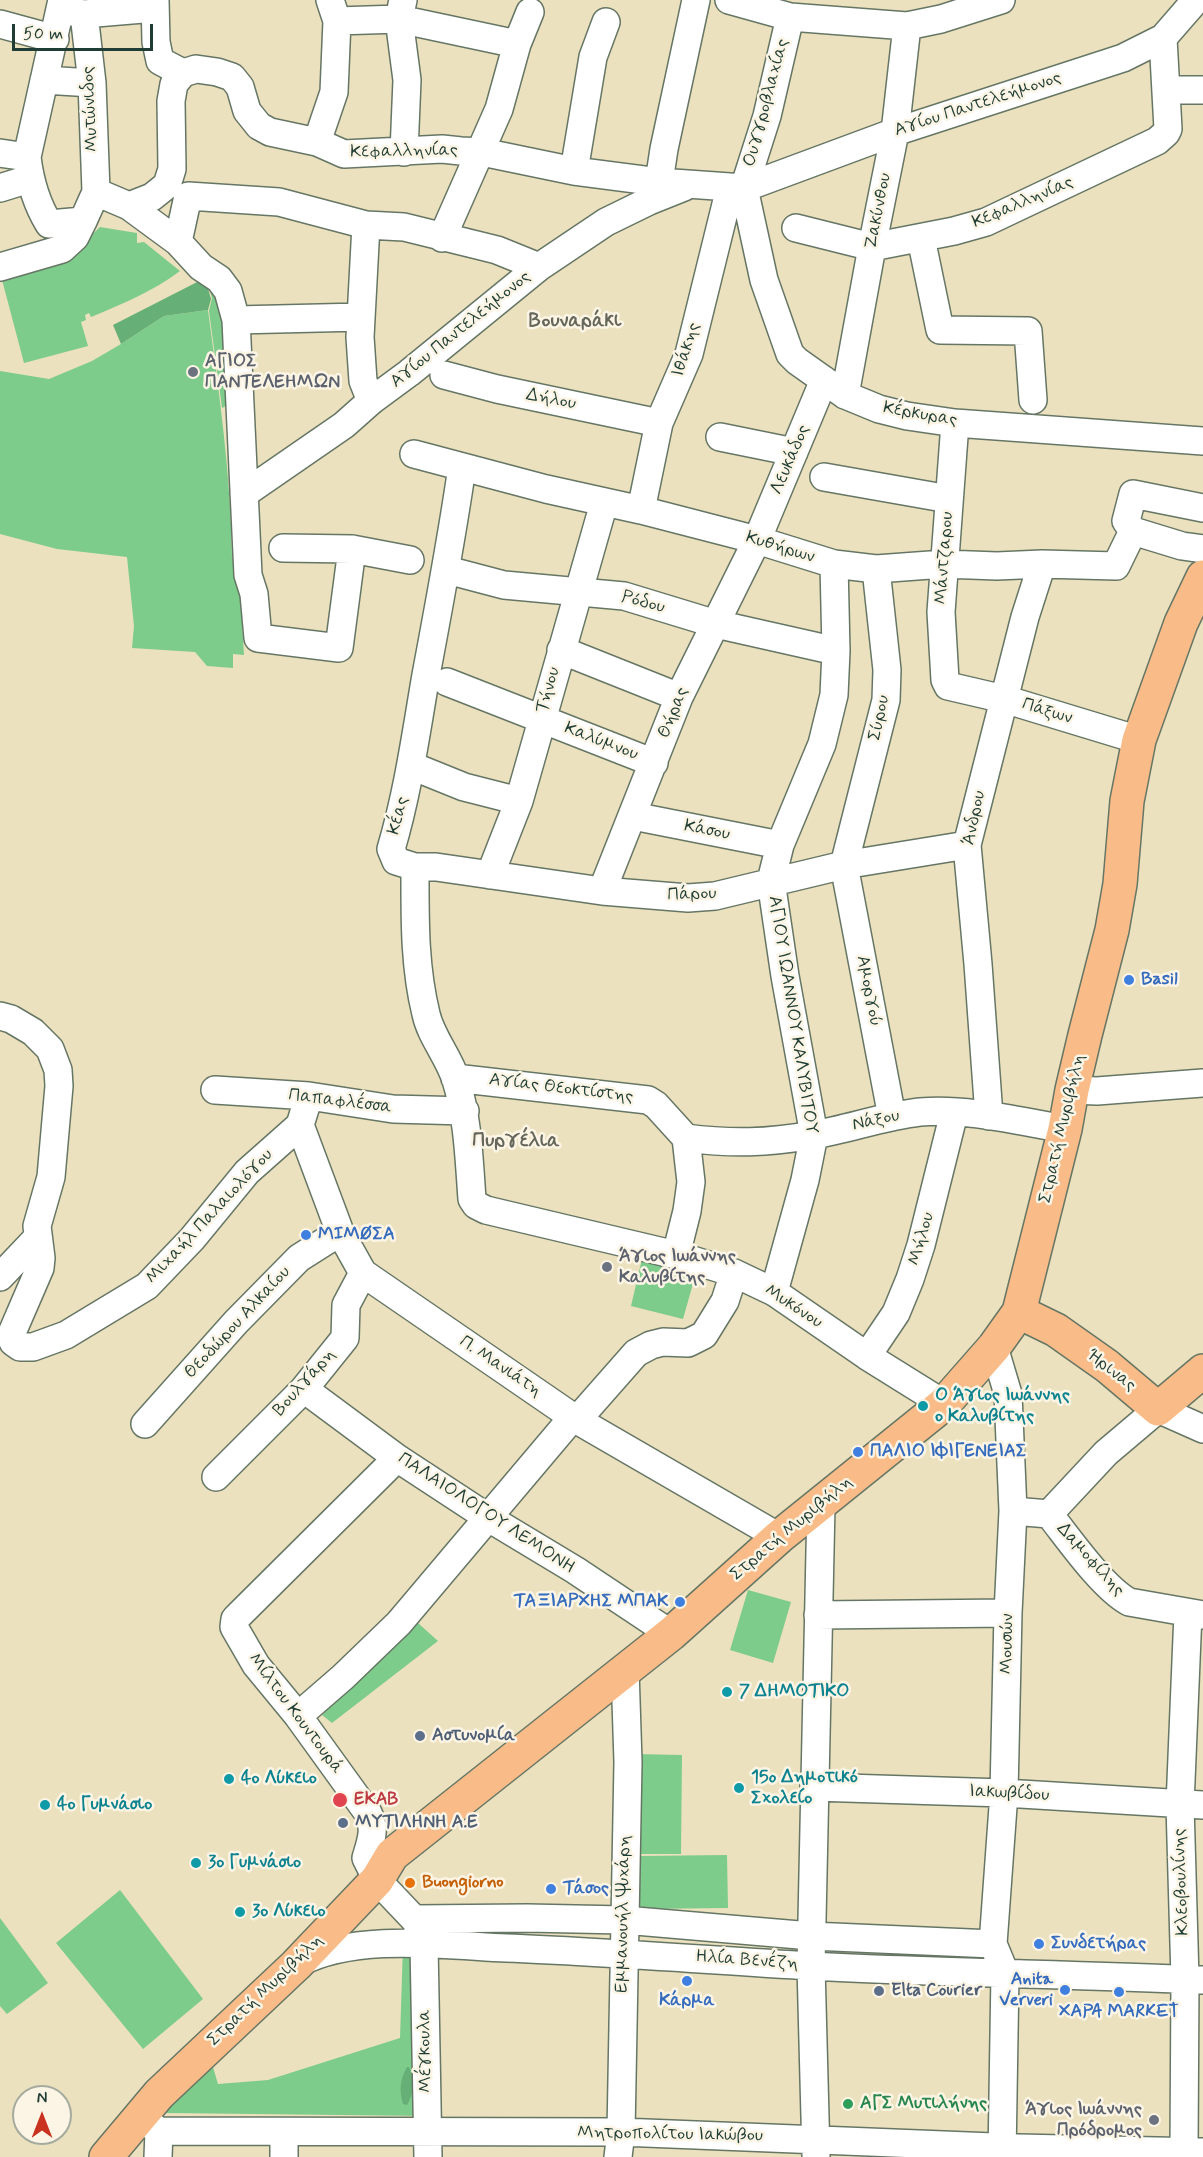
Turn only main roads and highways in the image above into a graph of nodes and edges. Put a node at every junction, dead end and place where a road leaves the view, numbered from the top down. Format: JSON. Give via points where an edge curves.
{"nodes":[{"id":1,"x":1200,"y":587,"type":"edge"},
{"id":2,"x":1019,"y":1312,"type":"junction"},
{"id":3,"x":1203,"y":1371,"type":"edge"},
{"id":4,"x":153,"y":2135,"type":"edge"},
{"id":5,"x":106,"y":2157,"type":"edge"}],
"edges":[{"from":1,"to":2,"type":"main road","name":"Στρατή Μυριβήλη","via":[[1181,623],[1139,740],[1127,801],[1112,930]]},
{"from":2,"to":3,"type":"main road","name":"Ήρινας","via":[[1056,1330],[1107,1366],[1158,1410]]},
{"from":2,"to":4,"type":"main road","name":"Στρατή Μυριβήλη","via":[[944,1404],[779,1537],[671,1634],[392,1855],[377,1880],[296,1965],[159,2094]]},
{"from":4,"to":5,"type":"main road","name":"Στρατή Μυριβήλη"}]}
